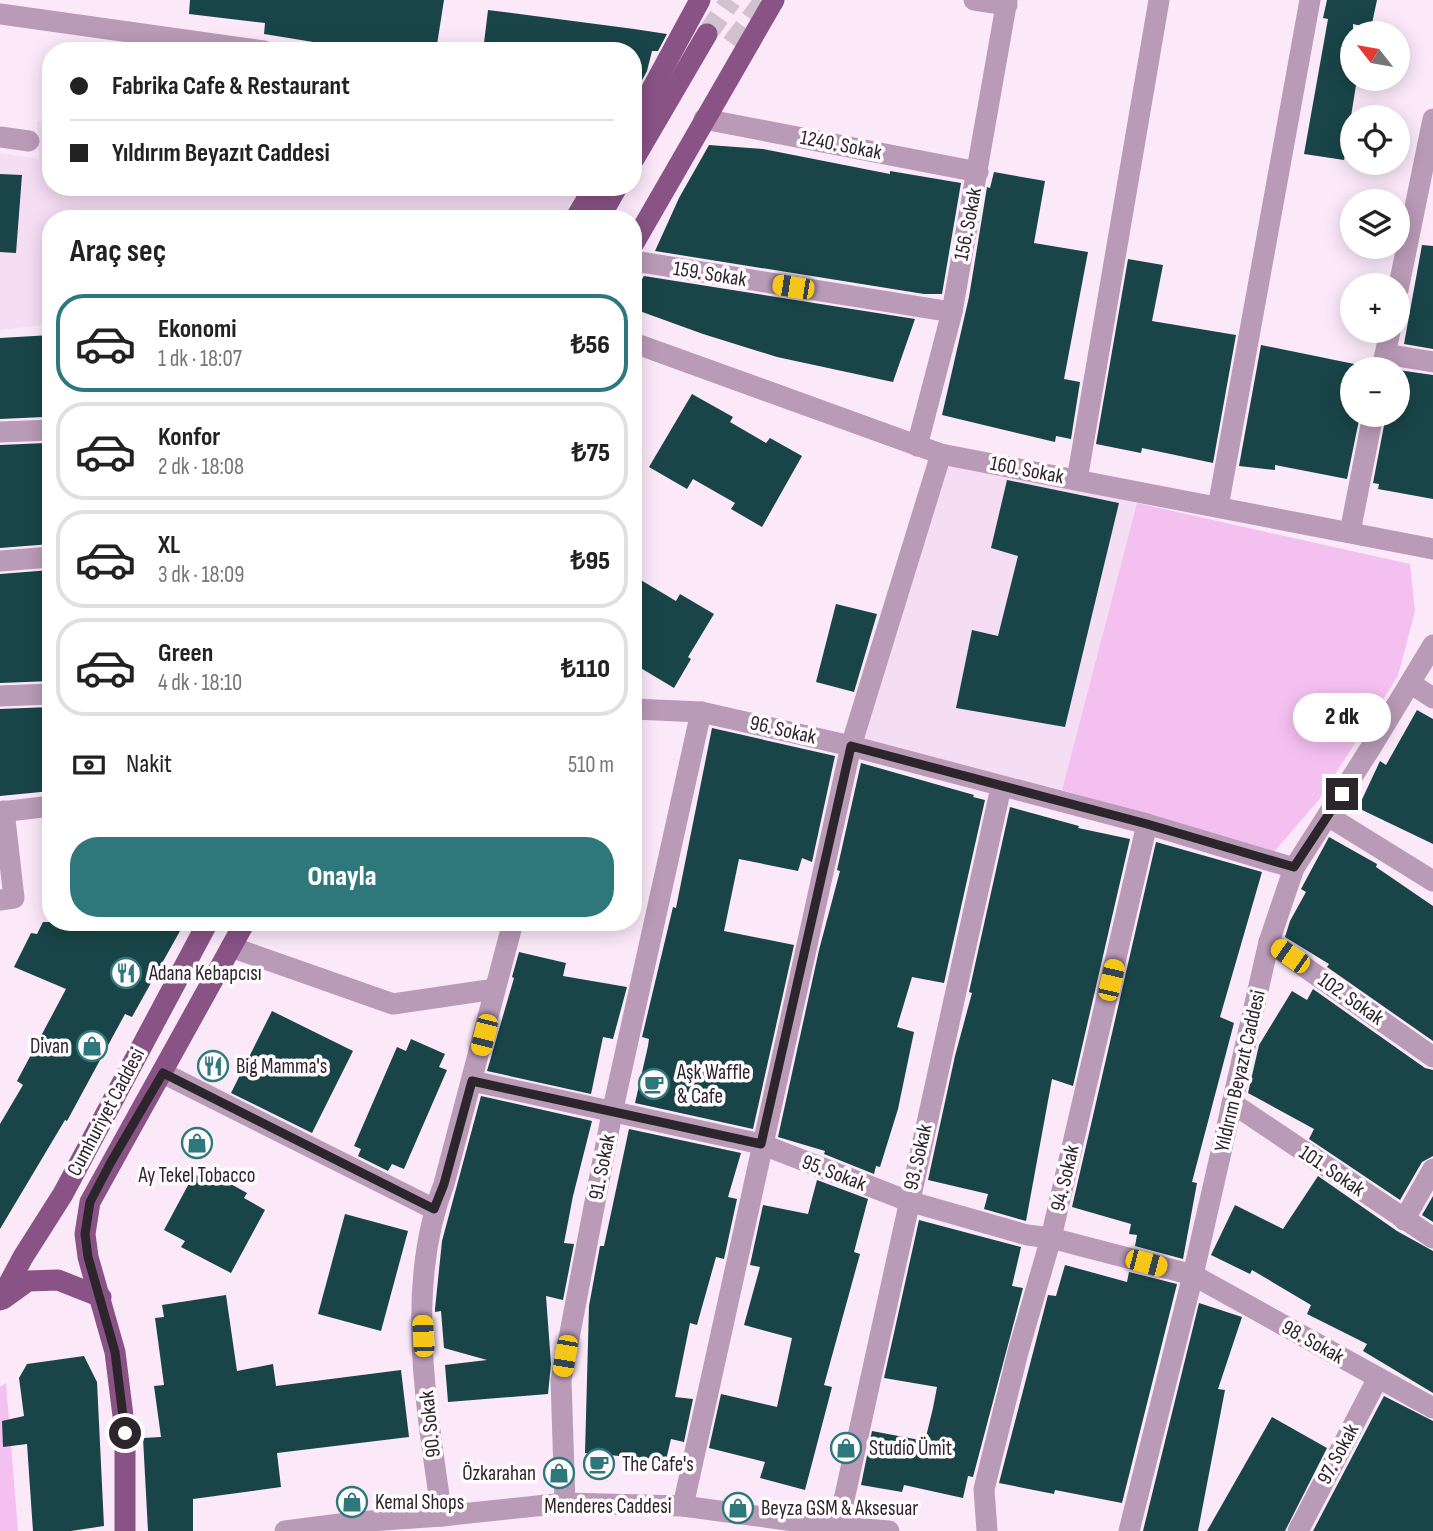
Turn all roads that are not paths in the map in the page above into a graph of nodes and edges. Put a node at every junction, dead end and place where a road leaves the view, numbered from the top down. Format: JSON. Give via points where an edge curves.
{"nodes":[{"id":1,"x":700,"y":0,"type":"edge"},
{"id":2,"x":774,"y":0,"type":"edge"},
{"id":3,"x":974,"y":0,"type":"edge"},
{"id":4,"x":1159,"y":0,"type":"edge"},
{"id":5,"x":1310,"y":0,"type":"edge"},
{"id":6,"x":1007,"y":3,"type":"edge"},
{"id":7,"x":0,"y":14,"type":"edge"},
{"id":8,"x":708,"y":34,"type":"tunnel mouth"},
{"id":9,"x":200,"y":42,"type":"edge"},
{"id":10,"x":732,"y":44,"type":"tunnel mouth"},
{"id":11,"x":642,"y":94,"type":"edge"},
{"id":12,"x":704,"y":119,"type":"junction"},
{"id":13,"x":1433,"y":119,"type":"edge"},
{"id":14,"x":0,"y":137,"type":"edge"},
{"id":15,"x":29,"y":141,"type":"dead end"},
{"id":16,"x":642,"y":145,"type":"edge"},
{"id":17,"x":978,"y":172,"type":"junction"},
{"id":18,"x":637,"y":210,"type":"edge"},
{"id":19,"x":642,"y":229,"type":"edge"},
{"id":20,"x":642,"y":262,"type":"edge"},
{"id":21,"x":1401,"y":273,"type":"edge"},
{"id":22,"x":952,"y":312,"type":"junction"},
{"id":23,"x":642,"y":346,"type":"edge"},
{"id":24,"x":1410,"y":362,"type":"edge"},
{"id":25,"x":1433,"y":362,"type":"edge"},
{"id":26,"x":1371,"y":427,"type":"edge"},
{"id":27,"x":42,"y":430,"type":"edge"},
{"id":28,"x":0,"y":432,"type":"edge"},
{"id":29,"x":917,"y":446,"type":"junction"},
{"id":30,"x":941,"y":454,"type":"junction"},
{"id":31,"x":1077,"y":480,"type":"junction"},
{"id":32,"x":1218,"y":507,"type":"junction"},
{"id":33,"x":1350,"y":532,"type":"junction"},
{"id":34,"x":1433,"y":549,"type":"edge"},
{"id":35,"x":42,"y":558,"type":"edge"},
{"id":36,"x":0,"y":561,"type":"edge"},
{"id":37,"x":1433,"y":645,"type":"edge"},
{"id":38,"x":1410,"y":683,"type":"junction"},
{"id":39,"x":42,"y":694,"type":"edge"},
{"id":40,"x":0,"y":696,"type":"edge"},
{"id":41,"x":1433,"y":698,"type":"edge"},
{"id":42,"x":642,"y":709,"type":"edge"},
{"id":43,"x":701,"y":712,"type":"junction"},
{"id":44,"x":851,"y":746,"type":"junction"},
{"id":45,"x":1001,"y":787,"type":"junction"},
{"id":46,"x":42,"y":807,"type":"edge"},
{"id":47,"x":2,"y":811,"type":"edge"},
{"id":48,"x":1328,"y":816,"type":"junction"},
{"id":49,"x":1147,"y":824,"type":"junction"},
{"id":50,"x":1294,"y":867,"type":"junction"},
{"id":51,"x":1433,"y":881,"type":"edge"},
{"id":52,"x":0,"y":900,"type":"edge"},
{"id":53,"x":203,"y":931,"type":"edge"},
{"id":54,"x":240,"y":931,"type":"edge"},
{"id":55,"x":511,"y":931,"type":"edge"},
{"id":56,"x":1269,"y":942,"type":"junction"},
{"id":57,"x":231,"y":947,"type":"junction"},
{"id":58,"x":495,"y":989,"type":"junction"},
{"id":59,"x":1433,"y":1057,"type":"edge"},
{"id":60,"x":163,"y":1073,"type":"junction"},
{"id":61,"x":472,"y":1081,"type":"junction"},
{"id":62,"x":1232,"y":1103,"type":"junction"},
{"id":63,"x":612,"y":1113,"type":"junction"},
{"id":64,"x":761,"y":1144,"type":"junction"},
{"id":65,"x":1433,"y":1169,"type":"edge"},
{"id":66,"x":908,"y":1201,"type":"junction"},
{"id":67,"x":434,"y":1209,"type":"junction"},
{"id":68,"x":1404,"y":1220,"type":"junction"},
{"id":69,"x":1051,"y":1238,"type":"junction"},
{"id":70,"x":1433,"y":1238,"type":"edge"},
{"id":71,"x":1193,"y":1275,"type":"junction"},
{"id":72,"x":101,"y":1297,"type":"junction"},
{"id":73,"x":0,"y":1301,"type":"edge"},
{"id":74,"x":1378,"y":1378,"type":"junction"},
{"id":75,"x":1433,"y":1408,"type":"edge"},
{"id":76,"x":565,"y":1503,"type":"junction"},
{"id":77,"x":682,"y":1506,"type":"junction"},
{"id":78,"x":442,"y":1516,"type":"junction"},
{"id":79,"x":838,"y":1527,"type":"junction"},
{"id":80,"x":125,"y":1531,"type":"edge"},
{"id":81,"x":285,"y":1531,"type":"edge"},
{"id":82,"x":889,"y":1531,"type":"edge"},
{"id":83,"x":987,"y":1531,"type":"edge"},
{"id":84,"x":1129,"y":1531,"type":"edge"},
{"id":85,"x":1298,"y":1531,"type":"edge"}],
"edges":[{"from":1,"to":11,"type":"main road"},
{"from":2,"to":12,"type":"main road"},
{"from":3,"to":6,"type":"street"},
{"from":4,"to":31,"type":"street"},
{"from":5,"to":32,"type":"street"},
{"from":6,"to":17,"type":"street","name":"156. Sokak"},
{"from":7,"to":9,"type":"street"},
{"from":8,"to":16,"type":"main road"},
{"from":10,"to":18,"type":"main road"},
{"from":12,"to":17,"type":"street","name":"1240. Sokak"},
{"from":12,"to":19,"type":"main road"},
{"from":13,"to":21,"type":"street"},
{"from":14,"to":15,"type":"street"},
{"from":17,"to":22,"type":"street","name":"156. Sokak"},
{"from":20,"to":22,"type":"street","name":"159. Sokak"},
{"from":22,"to":29,"type":"street","name":"156. Sokak"},
{"from":23,"to":29,"type":"street","name":"160. Sokak"},
{"from":24,"to":25,"type":"street"},
{"from":26,"to":33,"type":"street"},
{"from":27,"to":28,"type":"street"},
{"from":29,"to":30,"type":"street","name":"160. Sokak"},
{"from":30,"to":31,"type":"street","name":"160. Sokak"},
{"from":30,"to":44,"type":"street"},
{"from":31,"to":32,"type":"street","name":"160. Sokak"},
{"from":32,"to":33,"type":"street","name":"160. Sokak"},
{"from":33,"to":34,"type":"street","name":"160. Sokak"},
{"from":35,"to":36,"type":"street"},
{"from":37,"to":38,"type":"street","name":"Yıldırım Beyazıt Caddesi"},
{"from":38,"to":41,"type":"street"},
{"from":38,"to":48,"type":"street","name":"Yıldırım Beyazıt Caddesi"},
{"from":39,"to":40,"type":"street"},
{"from":42,"to":43,"type":"street","name":"96. Sokak"},
{"from":43,"to":44,"type":"street","name":"96. Sokak"},
{"from":43,"to":63,"type":"street","name":"91. Sokak"},
{"from":44,"to":45,"type":"street","name":"96. Sokak"},
{"from":44,"to":64,"type":"street"},
{"from":45,"to":49,"type":"street","name":"96. Sokak"},
{"from":45,"to":66,"type":"street","name":"93. Sokak"},
{"from":46,"to":47,"type":"street"},
{"from":47,"to":52,"type":"street","via":[[13,898]]},
{"from":48,"to":50,"type":"street","name":"Yıldırım Beyazıt Caddesi"},
{"from":48,"to":51,"type":"street"},
{"from":49,"to":50,"type":"street","name":"96. Sokak"},
{"from":49,"to":69,"type":"street","name":"94. Sokak"},
{"from":50,"to":56,"type":"street","name":"Yıldırım Beyazıt Caddesi"},
{"from":53,"to":73,"type":"main road","name":"Cumhuriyet Caddesi","via":[[63,1194]]},
{"from":54,"to":57,"type":"main road","name":"Cumhuriyet Caddesi"},
{"from":55,"to":58,"type":"street","name":"90. Sokak"},
{"from":56,"to":59,"type":"street","name":"102. Sokak"},
{"from":56,"to":62,"type":"street","name":"Yıldırım Beyazıt Caddesi"},
{"from":57,"to":58,"type":"street","via":[[393,1004]]},
{"from":57,"to":60,"type":"main road","name":"Cumhuriyet Caddesi"},
{"from":58,"to":61,"type":"street","name":"90. Sokak"},
{"from":60,"to":67,"type":"street"},
{"from":60,"to":72,"type":"main road","name":"Cumhuriyet Caddesi","via":[[90,1202],[85,1234]]},
{"from":61,"to":63,"type":"street","name":"95. Sokak"},
{"from":61,"to":67,"type":"street","name":"90. Sokak"},
{"from":62,"to":68,"type":"street","name":"101. Sokak"},
{"from":62,"to":71,"type":"street","name":"Yıldırım Beyazıt Caddesi"},
{"from":63,"to":64,"type":"street","name":"95. Sokak"},
{"from":63,"to":76,"type":"street","name":"91. Sokak","via":[[561,1380]]},
{"from":64,"to":66,"type":"street","name":"95. Sokak"},
{"from":64,"to":77,"type":"street"},
{"from":65,"to":68,"type":"street"},
{"from":66,"to":69,"type":"street","name":"95. Sokak"},
{"from":66,"to":79,"type":"street","name":"93. Sokak"},
{"from":67,"to":78,"type":"street","name":"90. Sokak","via":[[421,1291],[427,1404]]},
{"from":68,"to":70,"type":"street","name":"101. Sokak"},
{"from":69,"to":71,"type":"street","name":"95. Sokak"},
{"from":69,"to":83,"type":"street","name":"94. Sokak","via":[[984,1489]]},
{"from":71,"to":74,"type":"street","name":"98. Sokak"},
{"from":71,"to":84,"type":"street","name":"Yıldırım Beyazıt Caddesi"},
{"from":72,"to":73,"type":"main road","via":[[58,1280],[28,1281]]},
{"from":72,"to":80,"type":"main road","name":"Cumhuriyet Caddesi","via":[[115,1352],[125,1433]]},
{"from":74,"to":75,"type":"street","name":"98. Sokak"},
{"from":74,"to":85,"type":"street","name":"97. Sokak"},
{"from":76,"to":77,"type":"street","name":"Menderes Caddesi"},
{"from":76,"to":78,"type":"street","name":"Menderes Caddesi"},
{"from":77,"to":79,"type":"street","name":"Menderes Caddesi"},
{"from":78,"to":81,"type":"street","name":"Menderes Caddesi"},
{"from":79,"to":82,"type":"street","name":"Menderes Caddesi"}]}
